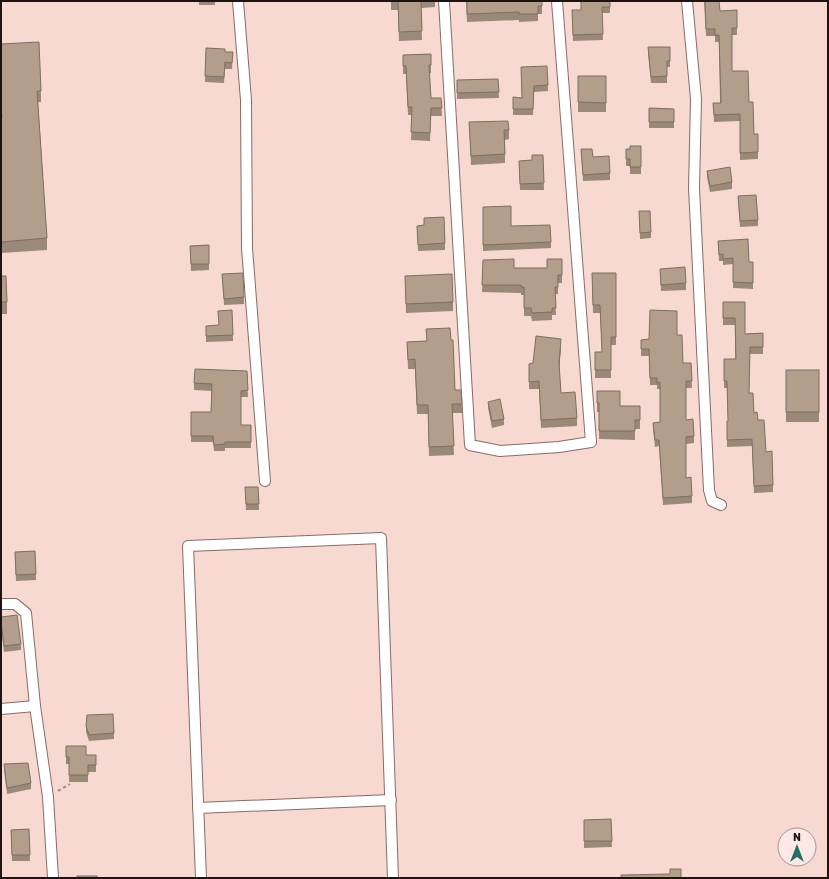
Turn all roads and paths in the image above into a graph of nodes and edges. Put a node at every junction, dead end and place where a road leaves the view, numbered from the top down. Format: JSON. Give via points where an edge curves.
{"nodes":[{"id":1,"x":238,"y":1,"type":"edge"},
{"id":2,"x":444,"y":1,"type":"edge"},
{"id":3,"x":557,"y":1,"type":"edge"},
{"id":4,"x":687,"y":1,"type":"edge"},
{"id":5,"x":265,"y":482,"type":"dead end"},
{"id":6,"x":721,"y":505,"type":"dead end"},
{"id":7,"x":1,"y":604,"type":"edge"},
{"id":8,"x":35,"y":706,"type":"junction"},
{"id":9,"x":1,"y":709,"type":"edge"},
{"id":10,"x":391,"y":800,"type":"junction"},
{"id":11,"x":198,"y":808,"type":"junction"},
{"id":12,"x":52,"y":878,"type":"edge"},
{"id":13,"x":201,"y":878,"type":"edge"},
{"id":14,"x":393,"y":878,"type":"edge"}],
"edges":[{"from":1,"to":5,"type":"street","via":[[246,100],[247,248]]},
{"from":2,"to":3,"type":"street","via":[[470,445],[500,451],[591,442]]},
{"from":4,"to":6,"type":"street","via":[[696,99],[694,188],[709,490],[712,501]]},
{"from":7,"to":8,"type":"street","via":[[15,604],[26,613]]},
{"from":8,"to":9,"type":"street"},
{"from":8,"to":12,"type":"street","via":[[48,796]]},
{"from":10,"to":11,"type":"street"},
{"from":10,"to":11,"type":"street","via":[[381,538],[374,538],[188,546]]},
{"from":10,"to":14,"type":"street"},
{"from":11,"to":13,"type":"street"}]}
